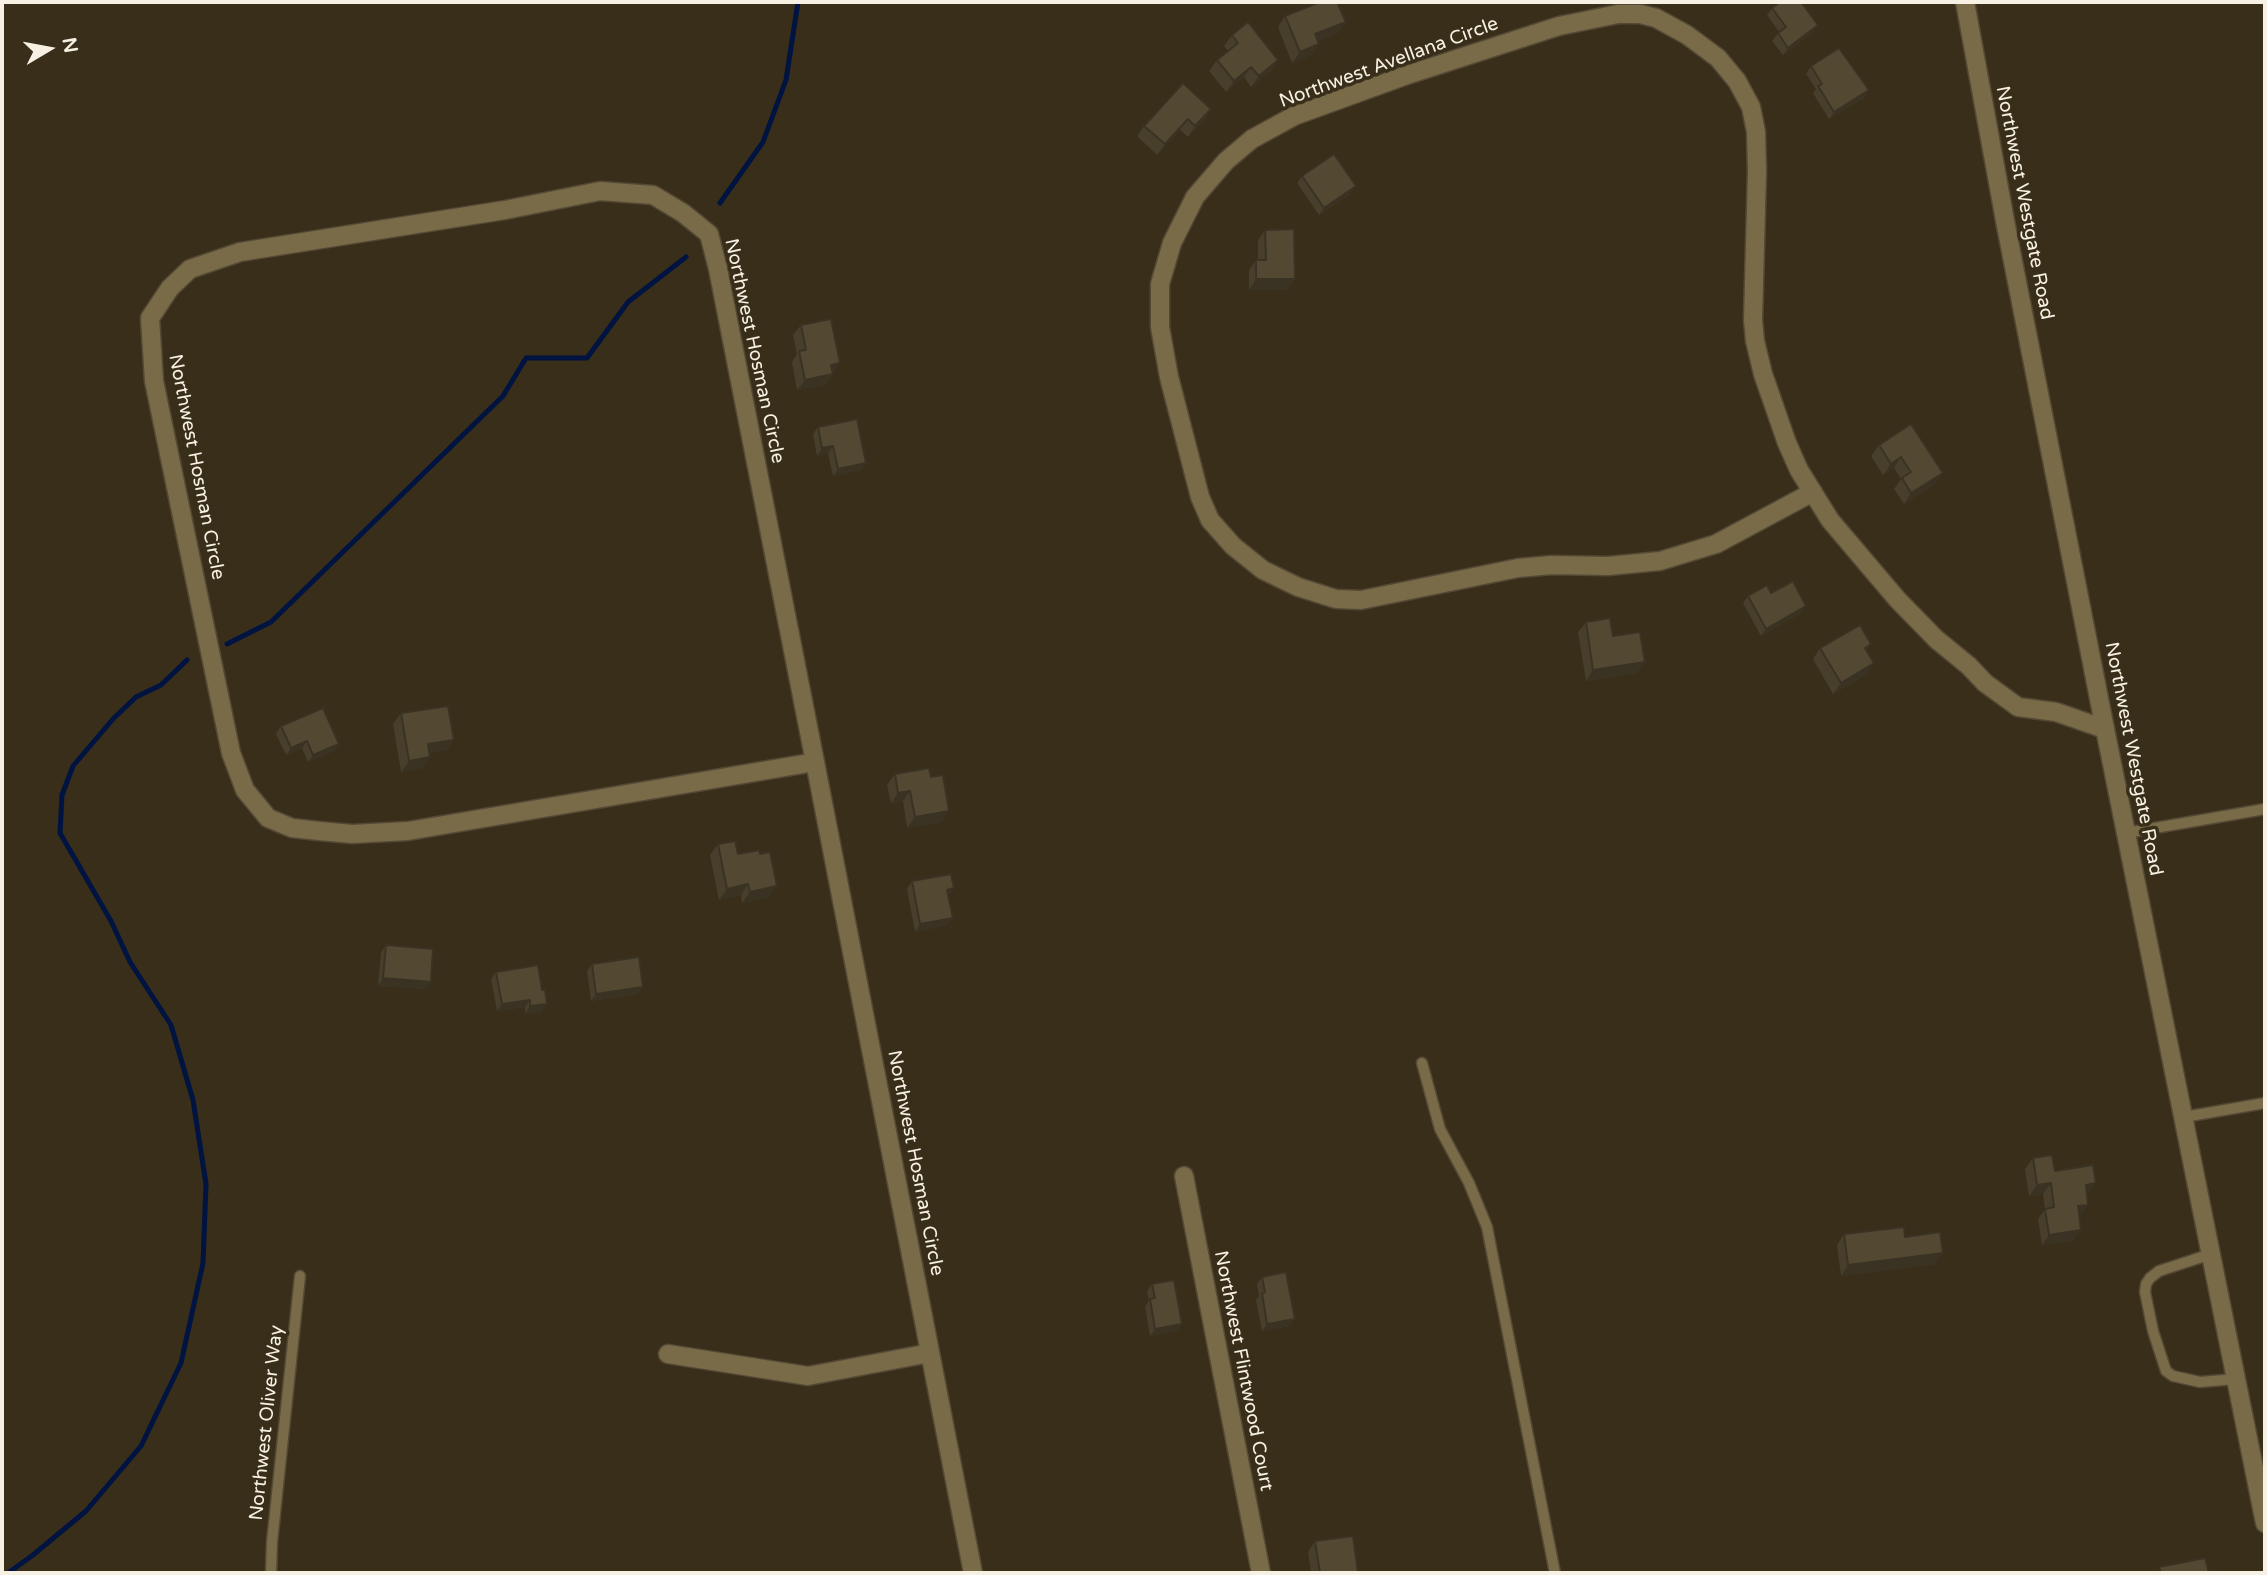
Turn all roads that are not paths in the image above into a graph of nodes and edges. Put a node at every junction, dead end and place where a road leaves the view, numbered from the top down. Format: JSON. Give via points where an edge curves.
{"nodes":[{"id":1,"x":1965,"y":2,"type":"edge"},
{"id":2,"x":1813,"y":492,"type":"junction"},
{"id":3,"x":2105,"y":729,"type":"junction"},
{"id":4,"x":815,"y":762,"type":"junction"},
{"id":5,"x":2265,"y":809,"type":"edge"},
{"id":6,"x":2126,"y":833,"type":"junction"},
{"id":7,"x":1422,"y":1063,"type":"dead end"},
{"id":8,"x":2265,"y":1104,"type":"edge"},
{"id":9,"x":2183,"y":1117,"type":"junction"},
{"id":10,"x":1184,"y":1176,"type":"dead end"},
{"id":11,"x":2211,"y":1254,"type":"junction"},
{"id":12,"x":300,"y":1276,"type":"dead end"},
{"id":13,"x":930,"y":1353,"type":"junction"},
{"id":14,"x":668,"y":1354,"type":"dead end"},
{"id":15,"x":2236,"y":1379,"type":"junction"},
{"id":16,"x":2265,"y":1523,"type":"edge"},
{"id":17,"x":271,"y":1573,"type":"edge"},
{"id":18,"x":973,"y":1573,"type":"edge"},
{"id":19,"x":1261,"y":1573,"type":"edge"},
{"id":20,"x":1555,"y":1573,"type":"edge"}],
"edges":[{"from":1,"to":3,"type":"street","name":"Northwest Westgate Road"},
{"from":2,"to":2,"type":"street","name":"Northwest Avellana Circle","via":[[1716,544],[1660,561],[1518,568],[1361,600],[1298,587],[1263,570],[1233,546],[1210,520],[1199,497],[1160,327],[1160,284],[1172,243],[1195,197],[1226,161],[1252,139],[1294,116],[1559,26],[1618,14],[1656,19],[1718,58],[1751,107],[1757,171],[1755,341],[1787,443]]},
{"from":2,"to":3,"type":"street","name":"Northwest Avellana Circle","via":[[1830,520],[1897,599],[1985,683],[2018,707],[2056,712]]},
{"from":3,"to":6,"type":"street","name":"Northwest Westgate Road"},
{"from":4,"to":4,"type":"street","name":"Northwest Hosman Circle","via":[[718,270],[709,234],[683,213],[653,195],[600,191],[240,252],[190,269],[170,288],[150,318],[154,381],[232,753],[245,790],[268,818],[292,828],[319,831],[408,831]]},
{"from":4,"to":13,"type":"street","name":"Northwest Hosman Circle"},
{"from":5,"to":6,"type":"lane"},
{"from":6,"to":9,"type":"street","name":"Northwest Westgate Road"},
{"from":7,"to":20,"type":"lane","via":[[1440,1129],[1487,1227]]},
{"from":8,"to":9,"type":"lane"},
{"from":9,"to":11,"type":"street","name":"Northwest Westgate Road"},
{"from":10,"to":19,"type":"street","name":"Northwest Flintwood Court"},
{"from":11,"to":15,"type":"street","name":"Northwest Westgate Road"},
{"from":11,"to":15,"type":"lane","via":[[2150,1278],[2145,1292],[2150,1318],[2166,1371],[2200,1382]]},
{"from":12,"to":17,"type":"lane","name":"Northwest Oliver Way"},
{"from":13,"to":14,"type":"street","via":[[808,1376]]},
{"from":13,"to":18,"type":"street","name":"Northwest Hosman Circle"},
{"from":15,"to":16,"type":"street","name":"Northwest Westgate Road"}]}
